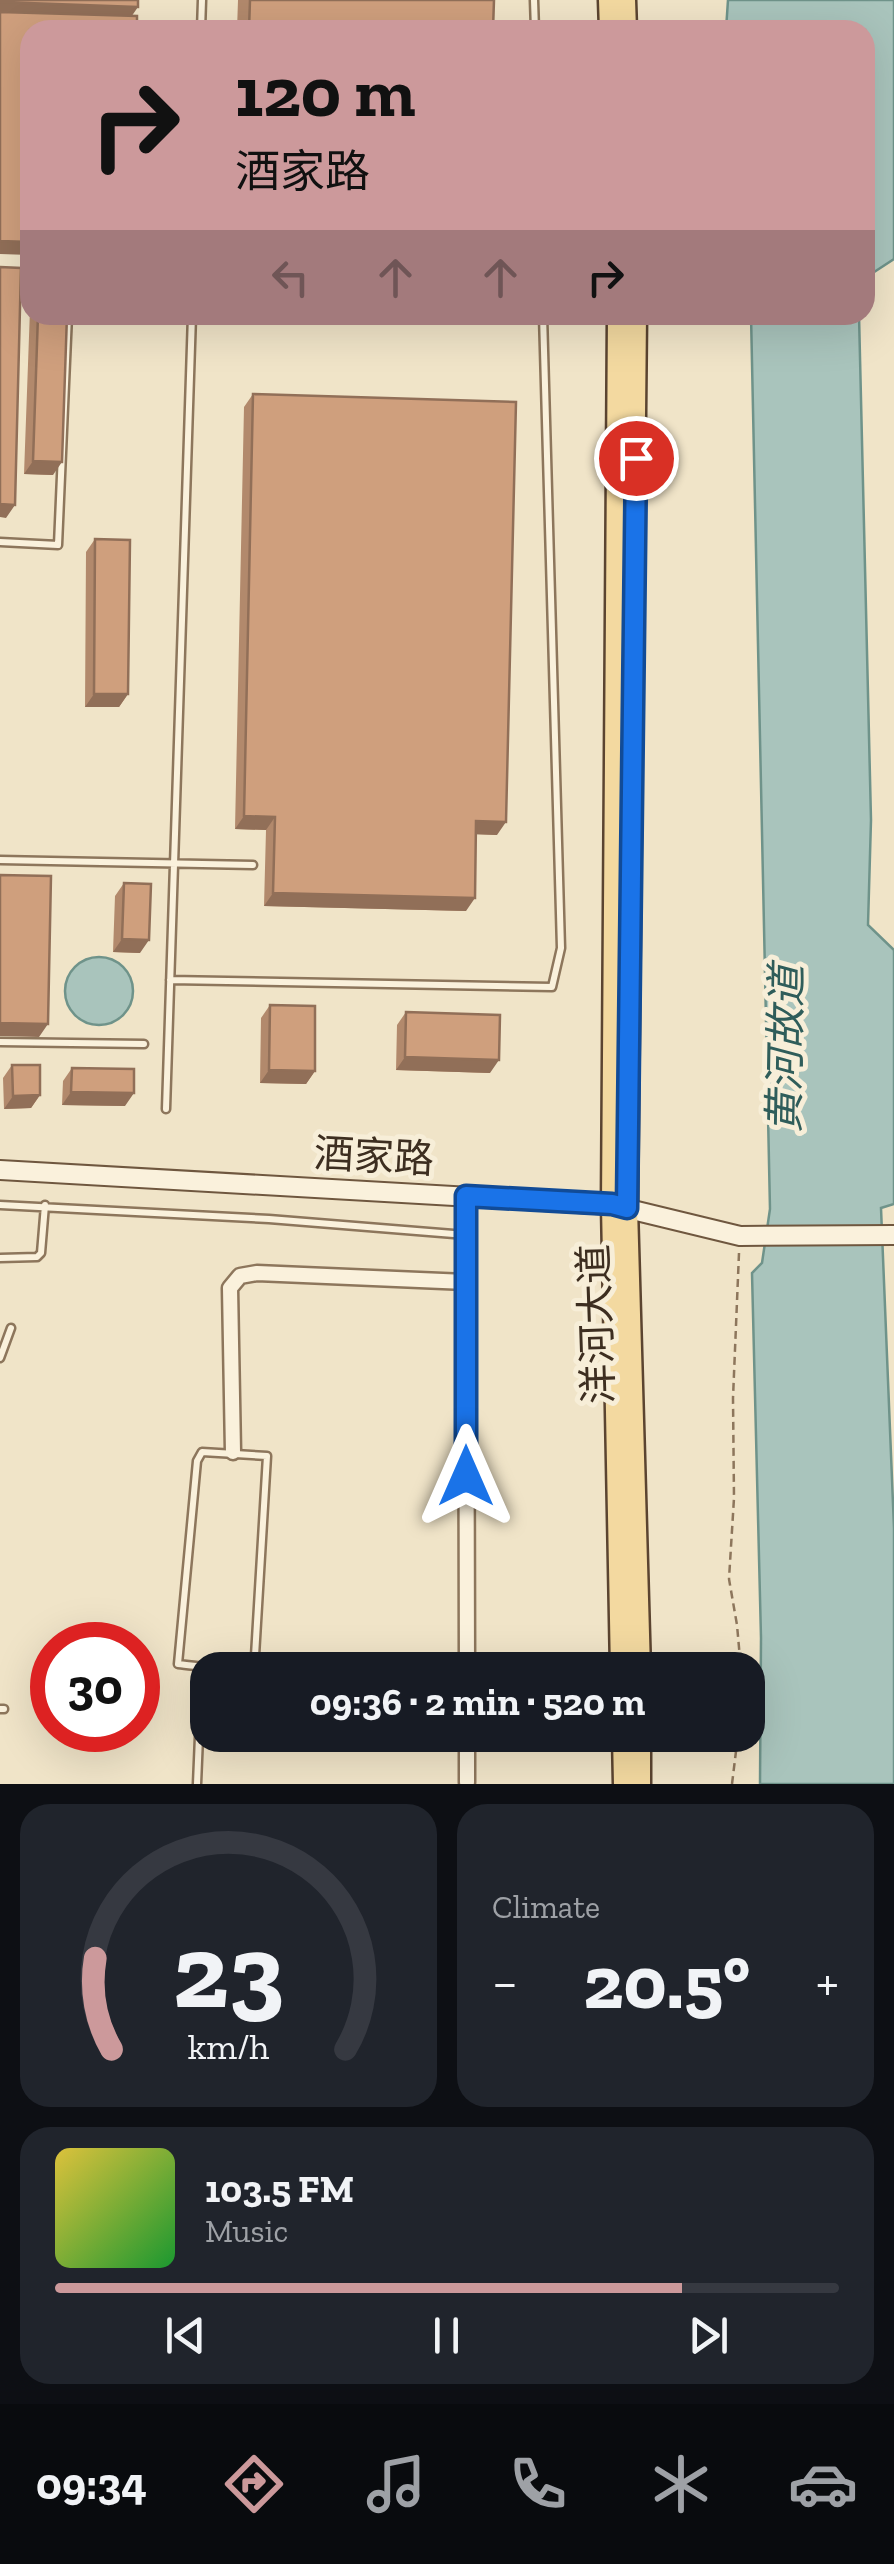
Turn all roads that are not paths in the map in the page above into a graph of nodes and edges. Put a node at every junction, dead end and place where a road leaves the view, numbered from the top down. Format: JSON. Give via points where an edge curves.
{"nodes":[{"id":1,"x":68,"y":325,"type":"edge"},
{"id":2,"x":192,"y":325,"type":"edge"},
{"id":3,"x":543,"y":325,"type":"edge"},
{"id":4,"x":618,"y":325,"type":"edge"},
{"id":5,"x":636,"y":325,"type":"edge"},
{"id":6,"x":0,"y":542,"type":"edge"},
{"id":7,"x":0,"y":860,"type":"edge"},
{"id":8,"x":174,"y":863,"type":"junction"},
{"id":9,"x":254,"y":865,"type":"dead end"},
{"id":10,"x":170,"y":980,"type":"junction"},
{"id":11,"x":0,"y":1042,"type":"edge"},
{"id":12,"x":144,"y":1044,"type":"dead end"},
{"id":13,"x":166,"y":1109,"type":"dead end"},
{"id":14,"x":0,"y":1170,"type":"edge"},
{"id":15,"x":466,"y":1196,"type":"junction"},
{"id":16,"x":0,"y":1205,"type":"edge"},
{"id":17,"x":45,"y":1205,"type":"junction"},
{"id":18,"x":619,"y":1206,"type":"junction"},
{"id":19,"x":894,"y":1235,"type":"edge"},
{"id":20,"x":466,"y":1236,"type":"junction"},
{"id":21,"x":0,"y":1258,"type":"edge"},
{"id":22,"x":466,"y":1282,"type":"junction"},
{"id":23,"x":12,"y":1328,"type":"dead end"},
{"id":24,"x":0,"y":1358,"type":"edge"},
{"id":25,"x":233,"y":1452,"type":"junction"},
{"id":26,"x":255,"y":1652,"type":"edge"},
{"id":27,"x":466,"y":1652,"type":"edge"},
{"id":28,"x":622,"y":1652,"type":"edge"},
{"id":29,"x":639,"y":1652,"type":"edge"},
{"id":30,"x":190,"y":1665,"type":"edge"},
{"id":31,"x":198,"y":1752,"type":"edge"},
{"id":32,"x":466,"y":1752,"type":"edge"},
{"id":33,"x":623,"y":1752,"type":"edge"},
{"id":34,"x":640,"y":1752,"type":"edge"},
{"id":35,"x":466,"y":1782,"type":"edge"},
{"id":36,"x":197,"y":1784,"type":"edge"},
{"id":37,"x":624,"y":1784,"type":"edge"},
{"id":38,"x":640,"y":1784,"type":"edge"}],
"edges":[{"from":1,"to":6,"type":"lane","via":[[58,545]]},
{"from":2,"to":8,"type":"lane"},
{"from":3,"to":10,"type":"lane","via":[[560,948],[552,987]]},
{"from":4,"to":18,"type":"main road","name":"洋河大道"},
{"from":5,"to":18,"type":"main road","name":"洋河大道"},
{"from":7,"to":8,"type":"lane"},
{"from":8,"to":9,"type":"lane"},
{"from":8,"to":10,"type":"lane"},
{"from":10,"to":13,"type":"lane"},
{"from":11,"to":12,"type":"lane"},
{"from":14,"to":15,"type":"street","name":"酒家路"},
{"from":15,"to":18,"type":"street","name":"酒家路"},
{"from":15,"to":20,"type":"street"},
{"from":16,"to":17,"type":"lane"},
{"from":17,"to":20,"type":"lane"},
{"from":17,"to":21,"type":"lane","via":[[38,1257]]},
{"from":18,"to":19,"type":"street","name":"酒家路","via":[[740,1236]]},
{"from":18,"to":28,"type":"main road","name":"洋河大道"},
{"from":18,"to":29,"type":"main road","name":"洋河大道"},
{"from":20,"to":22,"type":"street"},
{"from":22,"to":25,"type":"street","via":[[240,1276],[230,1288]]},
{"from":22,"to":27,"type":"street"},
{"from":23,"to":24,"type":"lane"},
{"from":25,"to":26,"type":"lane","via":[[268,1456]]},
{"from":25,"to":30,"type":"lane","via":[[202,1452],[197,1461],[178,1664]]},
{"from":31,"to":36,"type":"lane"},
{"from":32,"to":35,"type":"street"},
{"from":33,"to":37,"type":"main road"},
{"from":34,"to":38,"type":"main road"}]}
